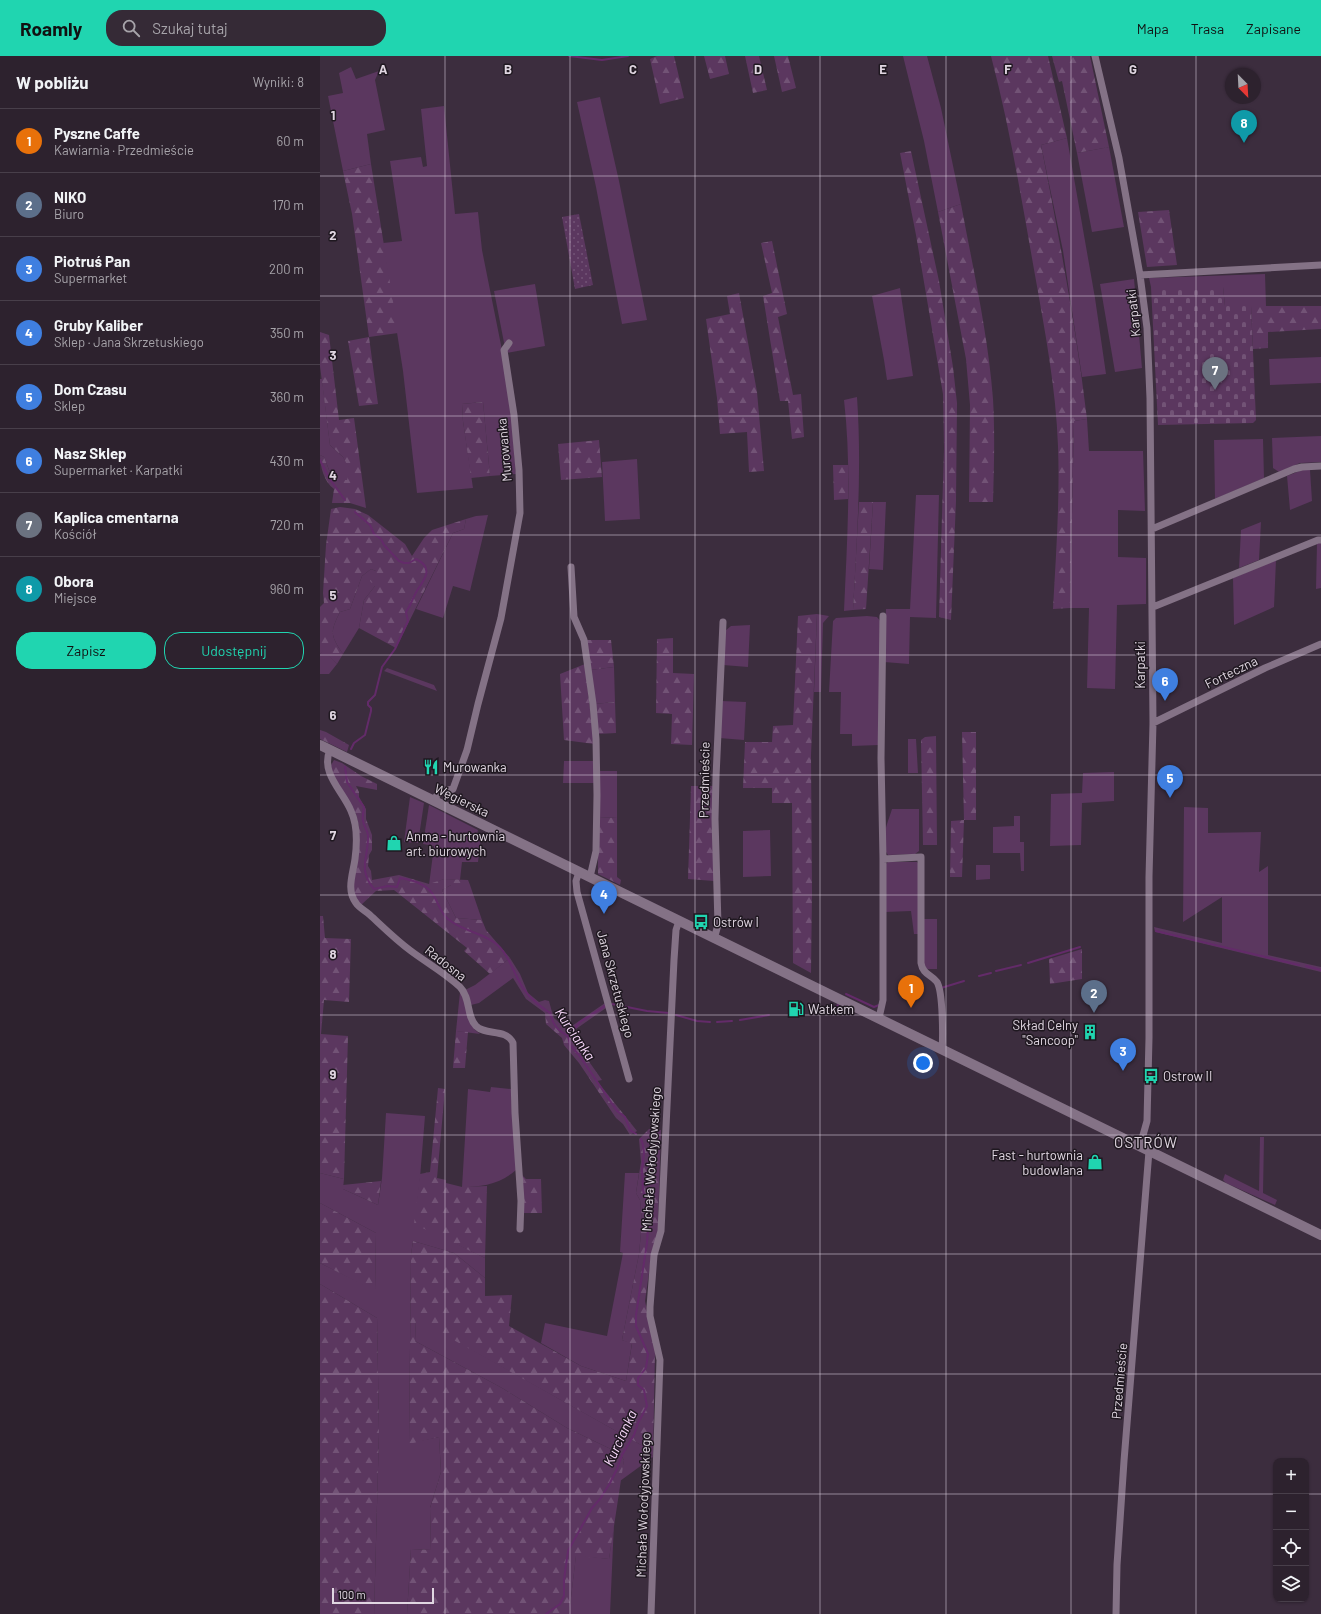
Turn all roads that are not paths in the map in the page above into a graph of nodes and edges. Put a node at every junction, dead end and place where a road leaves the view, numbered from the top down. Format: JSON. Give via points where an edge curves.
{"nodes":[{"id":1,"x":1095,"y":56,"type":"edge"},
{"id":2,"x":1321,"y":265,"type":"edge"},
{"id":3,"x":1140,"y":275,"type":"junction"},
{"id":4,"x":509,"y":343,"type":"dead end"},
{"id":5,"x":1321,"y":466,"type":"edge"},
{"id":6,"x":1152,"y":529,"type":"junction"},
{"id":7,"x":1321,"y":540,"type":"edge"},
{"id":8,"x":571,"y":567,"type":"dead end"},
{"id":9,"x":1152,"y":607,"type":"junction"},
{"id":10,"x":883,"y":616,"type":"dead end"},
{"id":11,"x":723,"y":622,"type":"dead end"},
{"id":12,"x":1321,"y":644,"type":"edge"},
{"id":13,"x":1152,"y":723,"type":"junction"},
{"id":14,"x":320,"y":745,"type":"edge"},
{"id":15,"x":330,"y":750,"type":"junction"},
{"id":16,"x":433,"y":800,"type":"junction"},
{"id":17,"x":883,"y":859,"type":"junction"},
{"id":18,"x":579,"y":872,"type":"junction"},
{"id":19,"x":590,"y":877,"type":"junction"},
{"id":20,"x":679,"y":921,"type":"junction"},
{"id":21,"x":714,"y":938,"type":"junction"},
{"id":22,"x":879,"y":1018,"type":"junction"},
{"id":23,"x":942,"y":1049,"type":"junction"},
{"id":24,"x":629,"y":1079,"type":"dead end"},
{"id":25,"x":1140,"y":1146,"type":"junction"},
{"id":26,"x":1149,"y":1151,"type":"junction"},
{"id":27,"x":520,"y":1229,"type":"dead end"},
{"id":28,"x":1321,"y":1235,"type":"edge"},
{"id":29,"x":651,"y":1614,"type":"edge"},
{"id":30,"x":1116,"y":1614,"type":"edge"}],
"edges":[{"from":1,"to":3,"type":"street","via":[[1119,158]]},
{"from":2,"to":3,"type":"street","name":"Karpatki"},
{"from":3,"to":6,"type":"street","name":"Karpatki","via":[[1148,328]]},
{"from":4,"to":16,"type":"street","name":"Murowanka","via":[[504,350],[514,415],[520,513],[501,618],[467,750],[453,789],[440,792]]},
{"from":5,"to":6,"type":"street","via":[[1294,469]]},
{"from":6,"to":9,"type":"street","name":"Karpatki"},
{"from":7,"to":9,"type":"street"},
{"from":8,"to":19,"type":"street","via":[[574,617],[584,640],[596,739],[596,851]]},
{"from":9,"to":13,"type":"street","name":"Karpatki"},
{"from":10,"to":17,"type":"street"},
{"from":11,"to":21,"type":"street","name":"Przedmieście","via":[[715,819],[718,925]]},
{"from":12,"to":13,"type":"street","name":"Forteczna"},
{"from":13,"to":25,"type":"street","name":"Karpatki","via":[[1147,1121]]},
{"from":14,"to":15,"type":"main road","name":"Węgierska"},
{"from":15,"to":16,"type":"main road","name":"Węgierska"},
{"from":15,"to":27,"type":"street","name":"Radosna","via":[[326,756],[327,772],[348,806],[355,825],[356,852],[350,884],[356,904],[399,942],[460,988],[467,999],[476,1026],[506,1035],[513,1043],[521,1201]]},
{"from":16,"to":18,"type":"main road","name":"Węgierska"},
{"from":17,"to":22,"type":"street","via":[[883,1000]]},
{"from":17,"to":23,"type":"street","via":[[921,857],[921,963],[924,972],[938,985]]},
{"from":18,"to":19,"type":"main road","name":"Węgierska"},
{"from":18,"to":24,"type":"street","name":"Jana Skrzetuskiego","via":[[576,882],[578,892]]},
{"from":19,"to":20,"type":"main road","name":"Węgierska"},
{"from":20,"to":21,"type":"main road","name":"Węgierska"},
{"from":20,"to":29,"type":"street","name":"Michała Wołodyjowskiego","via":[[674,960],[661,1231],[654,1255],[650,1286],[650,1316],[660,1360]]},
{"from":21,"to":22,"type":"main road","name":"Węgierska"},
{"from":22,"to":23,"type":"main road","name":"Węgierska"},
{"from":23,"to":25,"type":"main road","name":"Węgierska"},
{"from":25,"to":26,"type":"main road","name":"Węgierska"},
{"from":26,"to":28,"type":"main road","name":"Węgierska"},
{"from":26,"to":30,"type":"street","name":"Przedmieście","via":[[1124,1461]]}]}
